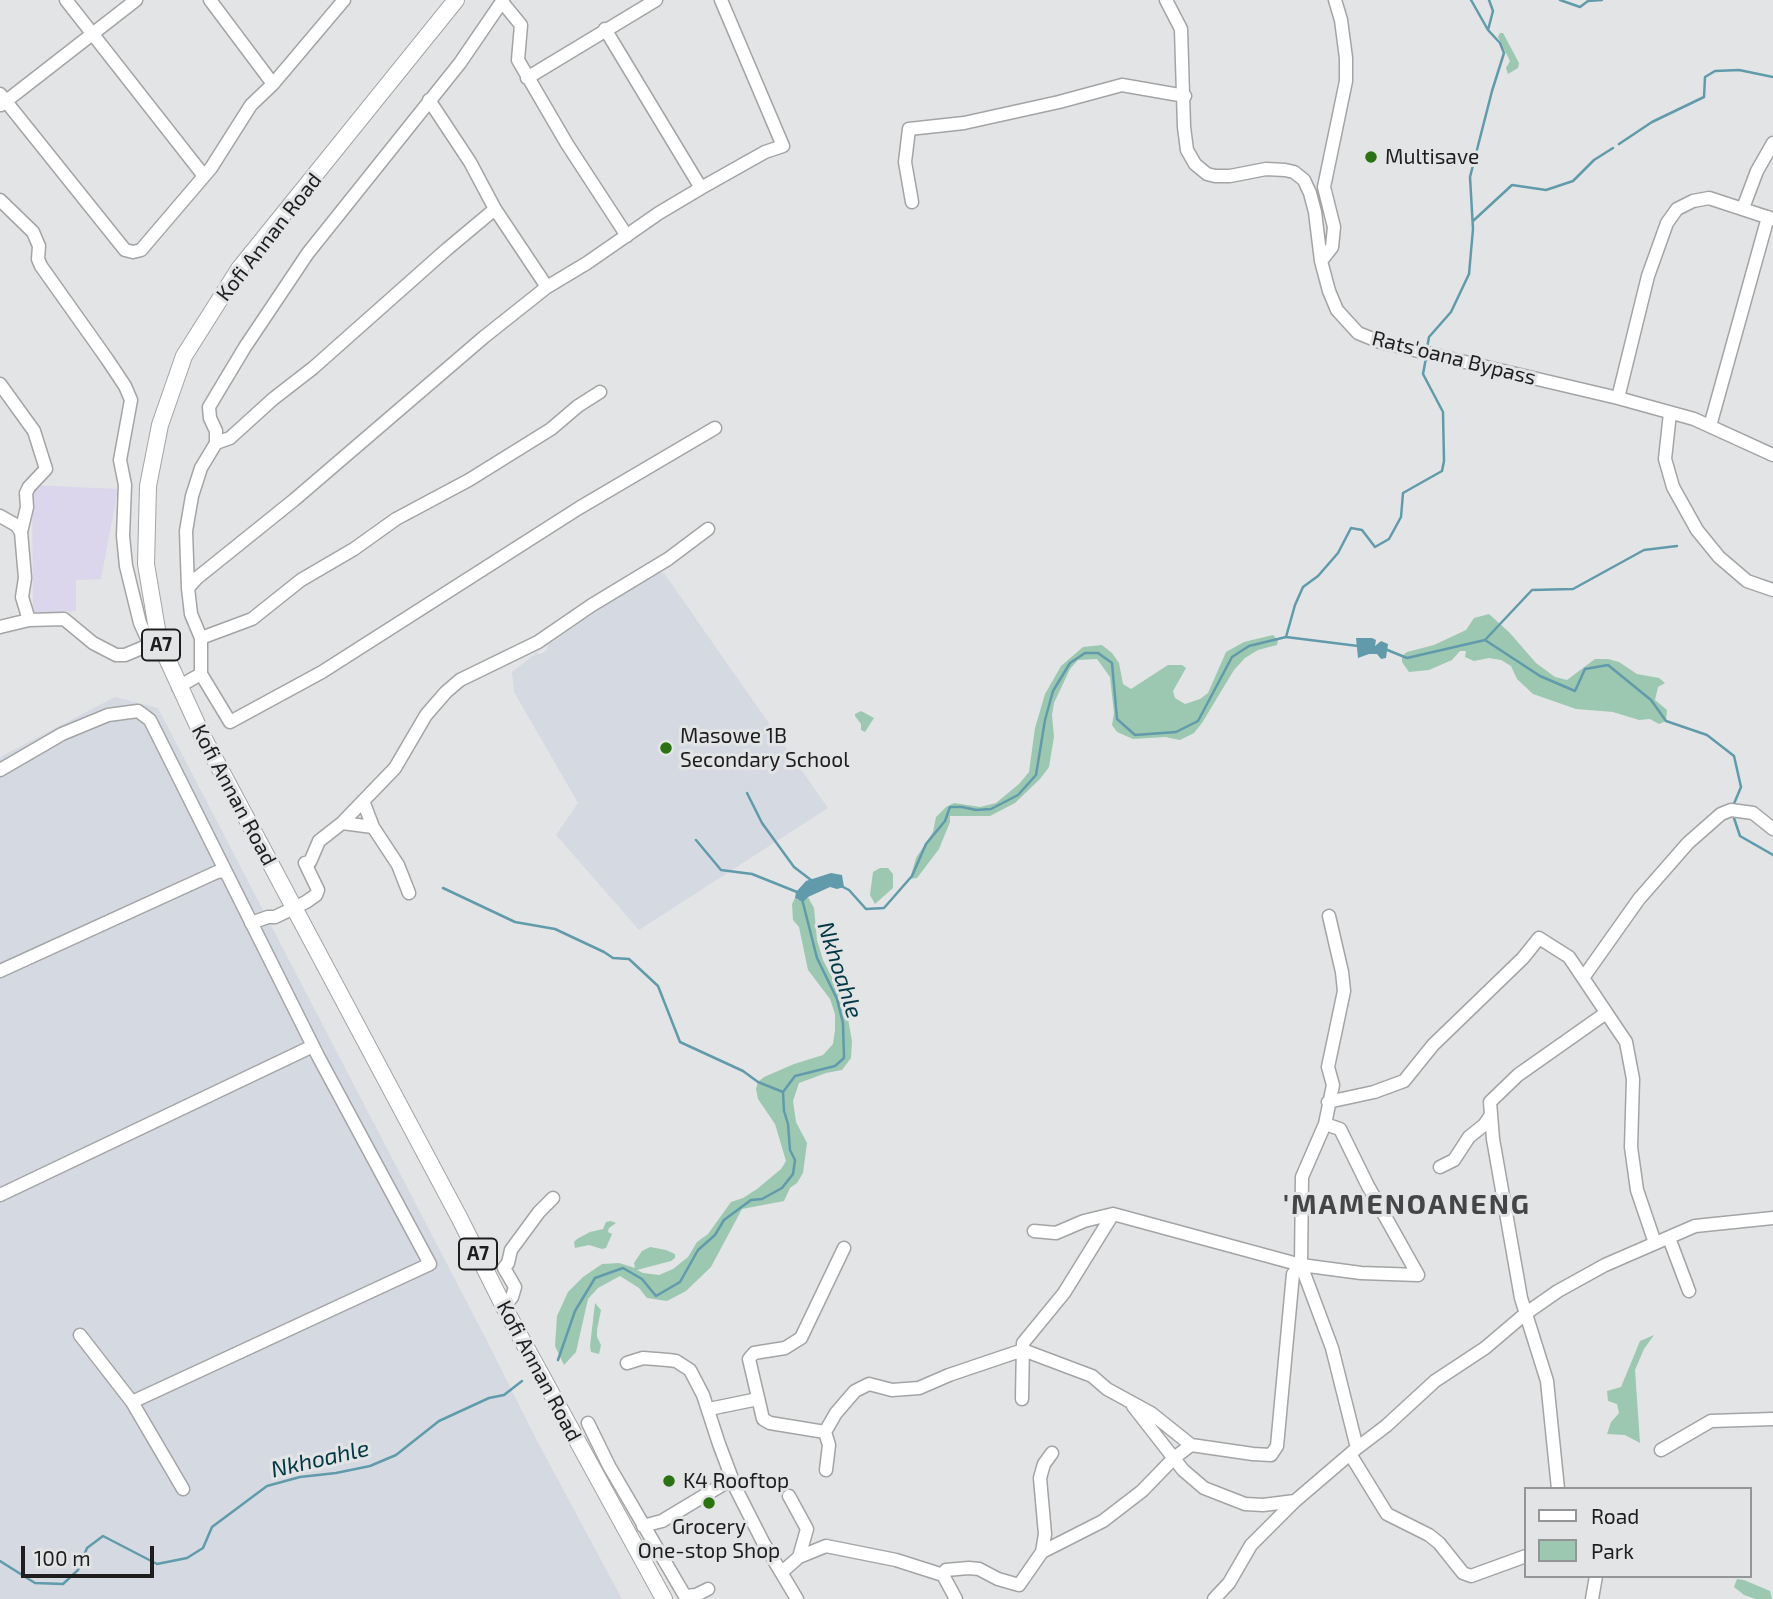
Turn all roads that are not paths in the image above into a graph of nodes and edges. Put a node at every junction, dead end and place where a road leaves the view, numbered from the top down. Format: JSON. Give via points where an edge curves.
{"nodes":[{"id":1,"x":66,"y":0,"type":"edge"},
{"id":2,"x":136,"y":0,"type":"edge"},
{"id":3,"x":210,"y":0,"type":"edge"},
{"id":4,"x":344,"y":0,"type":"edge"},
{"id":5,"x":456,"y":0,"type":"edge"},
{"id":6,"x":656,"y":0,"type":"edge"},
{"id":7,"x":721,"y":0,"type":"edge"},
{"id":8,"x":1335,"y":0,"type":"edge"},
{"id":9,"x":502,"y":1,"type":"edge"},
{"id":10,"x":1170,"y":2,"type":"edge"},
{"id":11,"x":605,"y":29,"type":"junction"},
{"id":12,"x":93,"y":33,"type":"junction"},
{"id":13,"x":527,"y":78,"type":"junction"},
{"id":14,"x":273,"y":83,"type":"junction"},
{"id":15,"x":1185,"y":96,"type":"junction"},
{"id":16,"x":429,"y":100,"type":"junction"},
{"id":17,"x":2,"y":101,"type":"edge"},
{"id":18,"x":1773,"y":143,"type":"edge"},
{"id":19,"x":204,"y":176,"type":"junction"},
{"id":20,"x":701,"y":188,"type":"junction"},
{"id":21,"x":0,"y":200,"type":"edge"},
{"id":22,"x":912,"y":202,"type":"dead end"},
{"id":23,"x":1743,"y":208,"type":"junction"},
{"id":24,"x":495,"y":209,"type":"junction"},
{"id":25,"x":1770,"y":218,"type":"edge"},
{"id":26,"x":627,"y":236,"type":"junction"},
{"id":27,"x":1321,"y":261,"type":"junction"},
{"id":28,"x":547,"y":287,"type":"junction"},
{"id":29,"x":0,"y":384,"type":"edge"},
{"id":30,"x":600,"y":392,"type":"dead end"},
{"id":31,"x":1618,"y":398,"type":"junction"},
{"id":32,"x":1671,"y":413,"type":"junction"},
{"id":33,"x":1710,"y":426,"type":"junction"},
{"id":34,"x":715,"y":428,"type":"dead end"},
{"id":35,"x":216,"y":443,"type":"junction"},
{"id":36,"x":1773,"y":455,"type":"edge"},
{"id":37,"x":0,"y":516,"type":"edge"},
{"id":38,"x":708,"y":529,"type":"dead end"},
{"id":39,"x":21,"y":531,"type":"junction"},
{"id":40,"x":188,"y":588,"type":"junction"},
{"id":41,"x":1773,"y":590,"type":"edge"},
{"id":42,"x":29,"y":620,"type":"junction"},
{"id":43,"x":0,"y":627,"type":"edge"},
{"id":44,"x":201,"y":638,"type":"junction"},
{"id":45,"x":154,"y":643,"type":"junction"},
{"id":46,"x":201,"y":674,"type":"junction"},
{"id":47,"x":178,"y":687,"type":"junction"},
{"id":48,"x":0,"y":770,"type":"edge"},
{"id":49,"x":363,"y":801,"type":"junction"},
{"id":50,"x":342,"y":823,"type":"junction"},
{"id":51,"x":373,"y":827,"type":"junction"},
{"id":52,"x":1773,"y":829,"type":"edge"},
{"id":53,"x":225,"y":871,"type":"junction"},
{"id":54,"x":409,"y":893,"type":"dead end"},
{"id":55,"x":293,"y":908,"type":"junction"},
{"id":56,"x":1329,"y":916,"type":"dead end"},
{"id":57,"x":251,"y":923,"type":"junction"},
{"id":58,"x":0,"y":971,"type":"edge"},
{"id":59,"x":1583,"y":978,"type":"junction"},
{"id":60,"x":1606,"y":1013,"type":"junction"},
{"id":61,"x":313,"y":1046,"type":"junction"},
{"id":62,"x":1328,"y":1102,"type":"junction"},
{"id":63,"x":1491,"y":1115,"type":"junction"},
{"id":64,"x":1325,"y":1124,"type":"junction"},
{"id":65,"x":1440,"y":1167,"type":"dead end"},
{"id":66,"x":0,"y":1195,"type":"edge"},
{"id":67,"x":553,"y":1198,"type":"dead end"},
{"id":68,"x":1113,"y":1214,"type":"junction"},
{"id":69,"x":1773,"y":1218,"type":"edge"},
{"id":70,"x":1034,"y":1231,"type":"dead end"},
{"id":71,"x":1669,"y":1238,"type":"junction"},
{"id":72,"x":1655,"y":1243,"type":"junction"},
{"id":73,"x":844,"y":1248,"type":"dead end"},
{"id":74,"x":1301,"y":1265,"type":"junction"},
{"id":75,"x":1689,"y":1291,"type":"dead end"},
{"id":76,"x":504,"y":1307,"type":"junction"},
{"id":77,"x":1525,"y":1314,"type":"junction"},
{"id":78,"x":80,"y":1335,"type":"dead end"},
{"id":79,"x":1023,"y":1350,"type":"junction"},
{"id":80,"x":627,"y":1363,"type":"dead end"},
{"id":81,"x":1126,"y":1398,"type":"junction"},
{"id":82,"x":758,"y":1399,"type":"junction"},
{"id":83,"x":1022,"y":1399,"type":"dead end"},
{"id":84,"x":132,"y":1402,"type":"junction"},
{"id":85,"x":709,"y":1409,"type":"junction"},
{"id":86,"x":1773,"y":1419,"type":"edge"},
{"id":87,"x":588,"y":1423,"type":"dead end"},
{"id":88,"x":825,"y":1432,"type":"junction"},
{"id":89,"x":1191,"y":1445,"type":"junction"},
{"id":90,"x":1661,"y":1450,"type":"dead end"},
{"id":91,"x":1354,"y":1451,"type":"junction"},
{"id":92,"x":1052,"y":1452,"type":"dead end"},
{"id":93,"x":1174,"y":1458,"type":"junction"},
{"id":94,"x":601,"y":1468,"type":"junction"},
{"id":95,"x":826,"y":1470,"type":"dead end"},
{"id":96,"x":732,"y":1479,"type":"junction"},
{"id":97,"x":1558,"y":1487,"type":"edge"},
{"id":98,"x":183,"y":1489,"type":"dead end"},
{"id":99,"x":789,"y":1496,"type":"dead end"},
{"id":100,"x":1295,"y":1501,"type":"junction"},
{"id":101,"x":643,"y":1526,"type":"junction"},
{"id":102,"x":1042,"y":1552,"type":"junction"},
{"id":103,"x":799,"y":1557,"type":"junction"},
{"id":104,"x":1524,"y":1557,"type":"edge"},
{"id":105,"x":782,"y":1572,"type":"junction"},
{"id":106,"x":943,"y":1575,"type":"junction"},
{"id":107,"x":1596,"y":1578,"type":"edge"},
{"id":108,"x":708,"y":1589,"type":"dead end"},
{"id":109,"x":686,"y":1597,"type":"edge"},
{"id":110,"x":664,"y":1599,"type":"edge"},
{"id":111,"x":797,"y":1599,"type":"edge"},
{"id":112,"x":956,"y":1599,"type":"edge"},
{"id":113,"x":1214,"y":1599,"type":"edge"},
{"id":114,"x":1592,"y":1599,"type":"edge"}],
"edges":[{"from":1,"to":12,"type":"street"},
{"from":2,"to":12,"type":"street"},
{"from":3,"to":14,"type":"street"},
{"from":4,"to":14,"type":"street"},
{"from":5,"to":45,"type":"main road","name":"Kofi Annan Road","number":"A7","via":[[239,269],[184,356],[160,425],[148,486],[146,564]]},
{"from":6,"to":11,"type":"street"},
{"from":7,"to":20,"type":"street","via":[[783,146]]},
{"from":8,"to":27,"type":"street","via":[[1346,81],[1324,187],[1334,227],[1332,247]]},
{"from":9,"to":13,"type":"street","via":[[521,25],[518,60]]},
{"from":9,"to":16,"type":"street"},
{"from":10,"to":15,"type":"street","name":"Rats'oana Bypass","via":[[1181,29]]},
{"from":11,"to":13,"type":"street"},
{"from":11,"to":20,"type":"street"},
{"from":12,"to":17,"type":"street"},
{"from":12,"to":19,"type":"street"},
{"from":13,"to":26,"type":"street"},
{"from":14,"to":19,"type":"street","via":[[251,105]]},
{"from":15,"to":22,"type":"street","via":[[1122,85],[964,123],[909,129],[905,162]]},
{"from":15,"to":27,"type":"street","name":"Rats'oana Bypass","via":[[1187,150],[1207,174],[1285,170],[1304,180],[1315,212]]},
{"from":16,"to":24,"type":"street"},
{"from":16,"to":35,"type":"street","via":[[308,253],[245,347],[209,407]]},
{"from":17,"to":19,"type":"street","via":[[125,250],[141,250]]},
{"from":18,"to":23,"type":"street"},
{"from":20,"to":26,"type":"street"},
{"from":21,"to":45,"type":"street","via":[[33,232],[41,266],[131,400],[120,460],[125,485],[123,536],[140,623]]},
{"from":23,"to":25,"type":"street"},
{"from":23,"to":31,"type":"street","via":[[1709,198],[1693,201],[1677,209],[1667,223],[1648,276]]},
{"from":24,"to":28,"type":"street"},
{"from":24,"to":35,"type":"street","via":[[230,438]]},
{"from":25,"to":33,"type":"street"},
{"from":26,"to":28,"type":"street"},
{"from":27,"to":31,"type":"street","name":"Rats'oana Bypass","via":[[1337,310],[1358,332],[1380,342]]},
{"from":28,"to":40,"type":"street"},
{"from":29,"to":39,"type":"street","via":[[34,431],[46,469],[26,492]]},
{"from":30,"to":44,"type":"street","via":[[551,429],[301,580],[252,619]]},
{"from":31,"to":32,"type":"street","name":"Rats'oana Bypass"},
{"from":32,"to":33,"type":"street","name":"Rats'oana Bypass"},
{"from":32,"to":41,"type":"street","via":[[1665,459],[1673,487],[1697,530],[1718,557],[1747,581]]},
{"from":33,"to":36,"type":"street","name":"Rats'oana Bypass"},
{"from":34,"to":46,"type":"street","via":[[579,508],[322,672],[230,722]]},
{"from":35,"to":40,"type":"street","via":[[192,496],[186,531]]},
{"from":37,"to":39,"type":"street"},
{"from":38,"to":49,"type":"street","via":[[538,642],[460,680],[426,715],[395,768]]},
{"from":39,"to":42,"type":"street","via":[[22,597]]},
{"from":40,"to":44,"type":"street","via":[[191,614]]},
{"from":42,"to":43,"type":"street"},
{"from":42,"to":45,"type":"street","via":[[64,619],[116,656]]},
{"from":44,"to":46,"type":"street"},
{"from":45,"to":47,"type":"main road","name":"Kofi Annan Road","number":"A7"},
{"from":46,"to":47,"type":"street"},
{"from":47,"to":55,"type":"main road","name":"Kofi Annan Road","number":"A7"},
{"from":48,"to":53,"type":"street","via":[[62,734],[108,715],[138,711],[150,720]]},
{"from":49,"to":50,"type":"street"},
{"from":49,"to":51,"type":"street"},
{"from":50,"to":51,"type":"street"},
{"from":50,"to":55,"type":"street","via":[[319,841],[310,862],[305,863],[318,890],[316,895]]},
{"from":51,"to":54,"type":"street","via":[[398,865]]},
{"from":52,"to":59,"type":"street","via":[[1753,813],[1731,810],[1721,814],[1688,843],[1639,899]]},
{"from":53,"to":57,"type":"street"},
{"from":53,"to":58,"type":"street"},
{"from":55,"to":57,"type":"street"},
{"from":55,"to":76,"type":"main road","name":"Kofi Annan Road","number":"A7"},
{"from":56,"to":62,"type":"street","via":[[1344,991],[1328,1067],[1333,1085]]},
{"from":57,"to":61,"type":"street"},
{"from":59,"to":60,"type":"street"},
{"from":59,"to":62,"type":"street","via":[[1569,957],[1539,938],[1433,1045],[1404,1081]]},
{"from":60,"to":63,"type":"street","via":[[1518,1074],[1490,1102]]},
{"from":60,"to":72,"type":"street","via":[[1626,1042],[1633,1079],[1636,1179]]},
{"from":61,"to":66,"type":"street"},
{"from":61,"to":84,"type":"street","via":[[430,1264]]},
{"from":62,"to":64,"type":"street"},
{"from":63,"to":65,"type":"street","via":[[1454,1160]]},
{"from":63,"to":77,"type":"street"},
{"from":64,"to":74,"type":"street","via":[[1302,1177]]},
{"from":64,"to":74,"type":"street","via":[[1340,1129],[1418,1275]]},
{"from":67,"to":76,"type":"street","via":[[511,1250],[504,1268],[515,1287]]},
{"from":68,"to":70,"type":"street","via":[[1056,1233]]},
{"from":68,"to":74,"type":"street"},
{"from":68,"to":79,"type":"street","via":[[1064,1293],[1023,1343]]},
{"from":69,"to":71,"type":"street","via":[[1695,1226]]},
{"from":71,"to":72,"type":"street"},
{"from":71,"to":75,"type":"street"},
{"from":72,"to":77,"type":"street","via":[[1605,1265]]},
{"from":73,"to":82,"type":"street","via":[[801,1338],[785,1348],[754,1353],[749,1359]]},
{"from":74,"to":89,"type":"street","via":[[1293,1274],[1277,1446],[1271,1455]]},
{"from":74,"to":91,"type":"street","via":[[1332,1348]]},
{"from":76,"to":94,"type":"main road","name":"Kofi Annan Road","number":"A7"},
{"from":77,"to":91,"type":"street","via":[[1435,1381]]},
{"from":77,"to":97,"type":"street","via":[[1547,1381]]},
{"from":78,"to":84,"type":"street"},
{"from":79,"to":81,"type":"street","via":[[1092,1376]]},
{"from":79,"to":83,"type":"street"},
{"from":79,"to":88,"type":"street","via":[[919,1388],[892,1390],[869,1384],[855,1391]]},
{"from":80,"to":85,"type":"street","via":[[643,1358],[676,1361],[690,1370]]},
{"from":81,"to":89,"type":"street"},
{"from":81,"to":93,"type":"street"},
{"from":82,"to":85,"type":"street"},
{"from":82,"to":88,"type":"street","via":[[763,1419],[770,1423]]},
{"from":84,"to":98,"type":"street"},
{"from":85,"to":96,"type":"street"},
{"from":86,"to":90,"type":"street","via":[[1711,1420]]},
{"from":87,"to":94,"type":"street"},
{"from":88,"to":95,"type":"street","via":[[829,1446]]},
{"from":89,"to":93,"type":"street"},
{"from":91,"to":100,"type":"street"},
{"from":91,"to":104,"type":"street","via":[[1387,1514],[1429,1535],[1463,1573],[1471,1576]]},
{"from":92,"to":102,"type":"street","via":[[1040,1478]]},
{"from":93,"to":100,"type":"street","via":[[1204,1488],[1235,1501],[1263,1505]]},
{"from":93,"to":102,"type":"street","via":[[1103,1521]]},
{"from":94,"to":101,"type":"street"},
{"from":94,"to":110,"type":"main road","name":"Kofi Annan Road","number":"A7"},
{"from":96,"to":101,"type":"street","via":[[662,1521]]},
{"from":96,"to":105,"type":"street"},
{"from":99,"to":103,"type":"street","via":[[807,1529]]},
{"from":100,"to":113,"type":"street","via":[[1251,1545]]},
{"from":101,"to":109,"type":"street"},
{"from":102,"to":106,"type":"street","via":[[1019,1585],[979,1569],[946,1570]]},
{"from":103,"to":105,"type":"street"},
{"from":103,"to":106,"type":"street","via":[[826,1546]]},
{"from":105,"to":111,"type":"street"},
{"from":106,"to":112,"type":"street"},
{"from":107,"to":114,"type":"street"},
{"from":108,"to":109,"type":"street"}]}
